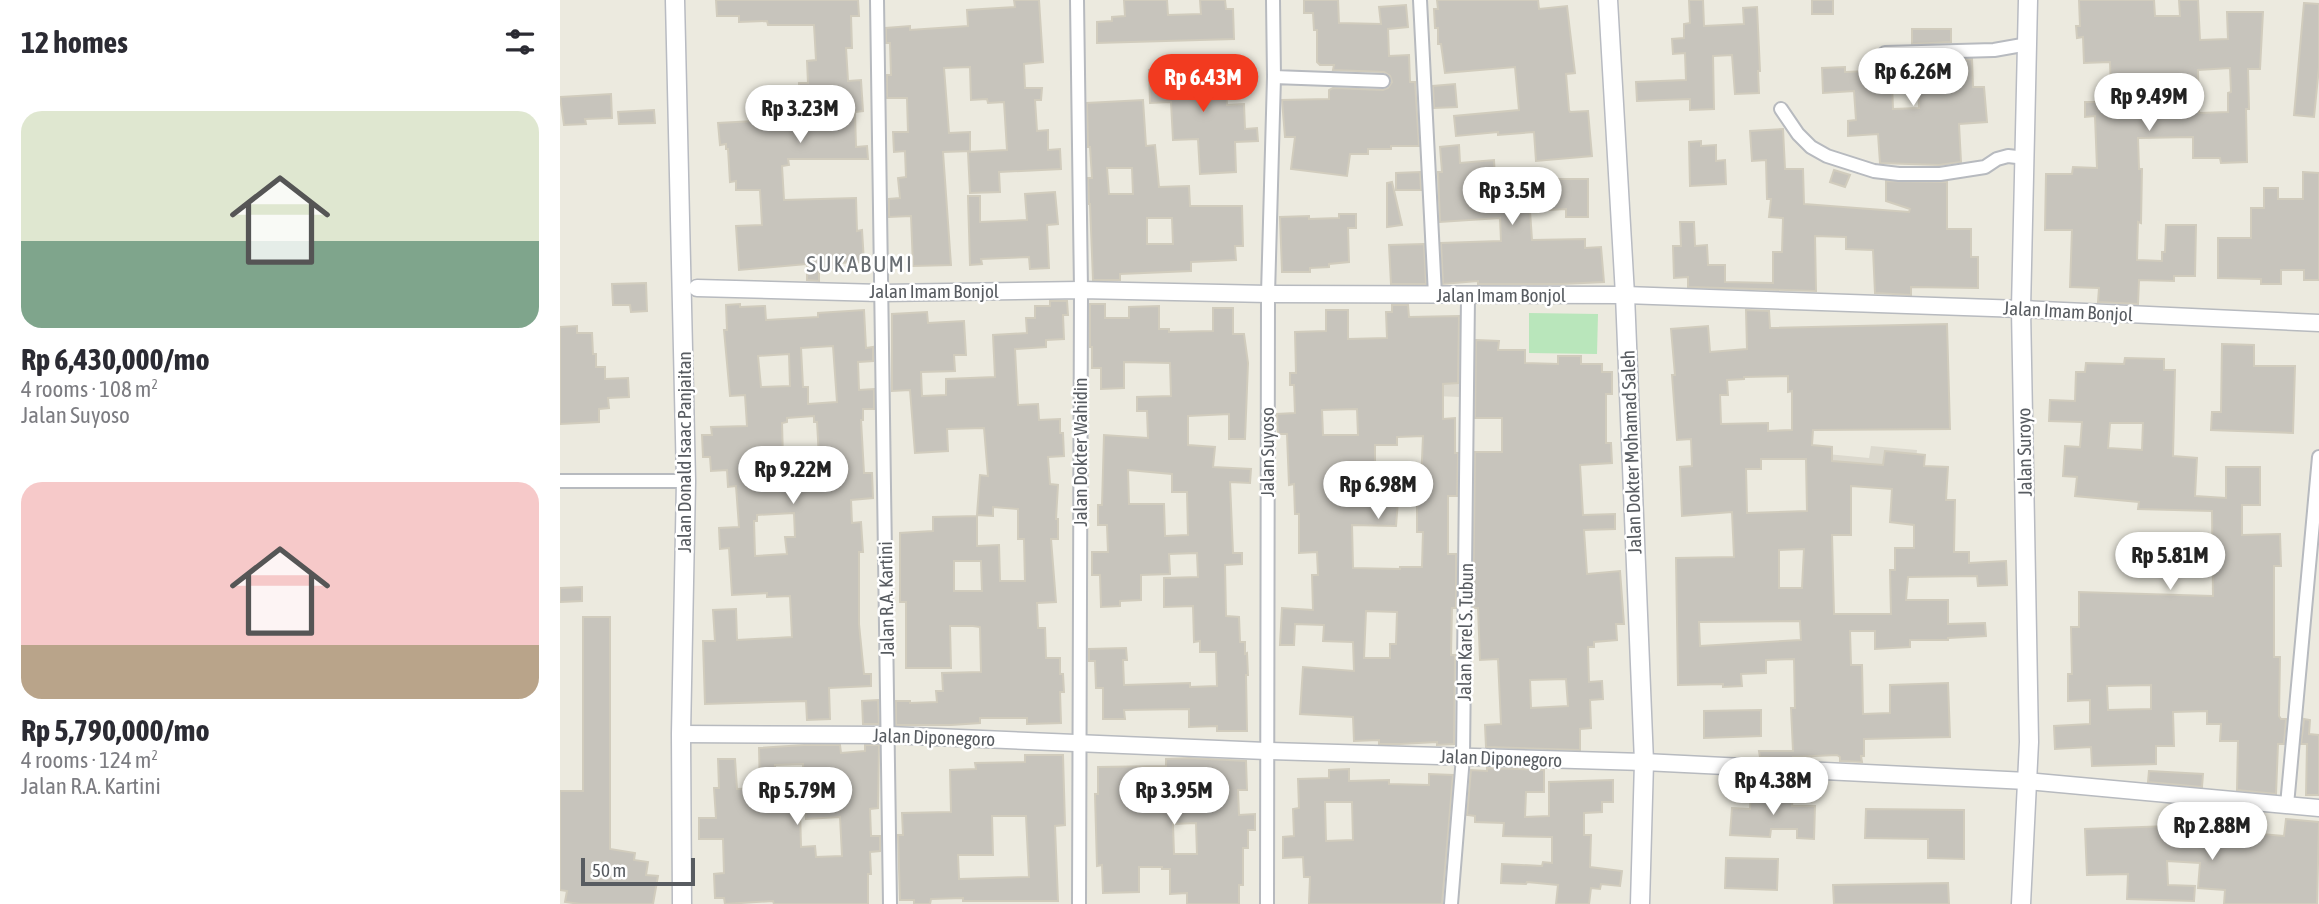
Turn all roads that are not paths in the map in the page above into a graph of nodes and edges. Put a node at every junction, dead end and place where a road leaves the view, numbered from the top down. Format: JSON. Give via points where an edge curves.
{"nodes":[{"id":1,"x":675,"y":0,"type":"edge"},
{"id":2,"x":877,"y":0,"type":"edge"},
{"id":3,"x":1077,"y":0,"type":"edge"},
{"id":4,"x":1273,"y":0,"type":"edge"},
{"id":5,"x":1420,"y":0,"type":"edge"},
{"id":6,"x":1608,"y":0,"type":"edge"},
{"id":7,"x":2028,"y":0,"type":"edge"},
{"id":8,"x":2028,"y":44,"type":"junction"},
{"id":9,"x":1885,"y":53,"type":"dead end"},
{"id":10,"x":1274,"y":77,"type":"junction"},
{"id":11,"x":1382,"y":81,"type":"dead end"},
{"id":12,"x":1781,"y":109,"type":"dead end"},
{"id":13,"x":2026,"y":158,"type":"junction"},
{"id":14,"x":689,"y":287,"type":"junction"},
{"id":15,"x":1081,"y":290,"type":"junction"},
{"id":16,"x":881,"y":293,"type":"junction"},
{"id":17,"x":1268,"y":294,"type":"junction"},
{"id":18,"x":1435,"y":295,"type":"junction"},
{"id":19,"x":1625,"y":295,"type":"junction"},
{"id":20,"x":1468,"y":296,"type":"junction"},
{"id":21,"x":2021,"y":309,"type":"junction"},
{"id":22,"x":2319,"y":323,"type":"edge"},
{"id":23,"x":2319,"y":457,"type":"edge"},
{"id":24,"x":560,"y":481,"type":"edge"},
{"id":25,"x":686,"y":481,"type":"junction"},
{"id":26,"x":681,"y":734,"type":"junction"},
{"id":27,"x":889,"y":734,"type":"junction"},
{"id":28,"x":1079,"y":743,"type":"junction"},
{"id":29,"x":1266,"y":751,"type":"junction"},
{"id":30,"x":1463,"y":757,"type":"junction"},
{"id":31,"x":1644,"y":762,"type":"junction"},
{"id":32,"x":2026,"y":781,"type":"junction"},
{"id":33,"x":2287,"y":804,"type":"junction"},
{"id":34,"x":2319,"y":808,"type":"edge"},
{"id":35,"x":682,"y":904,"type":"edge"},
{"id":36,"x":890,"y":904,"type":"edge"},
{"id":37,"x":1079,"y":904,"type":"edge"},
{"id":38,"x":1267,"y":904,"type":"edge"},
{"id":39,"x":1451,"y":904,"type":"edge"},
{"id":40,"x":1640,"y":904,"type":"edge"},
{"id":41,"x":2021,"y":904,"type":"edge"}],
"edges":[{"from":1,"to":14,"type":"main road","name":"Jalan Donald Isaac Panjaitan"},
{"from":2,"to":16,"type":"street","name":"Jalan R.A. Kartini"},
{"from":3,"to":15,"type":"street","name":"Jalan Dokter Wahidin"},
{"from":4,"to":10,"type":"street","name":"Jalan Suyoso"},
{"from":5,"to":18,"type":"street"},
{"from":6,"to":19,"type":"main road","name":"Jalan Dokter Mohamad Saleh"},
{"from":7,"to":8,"type":"main road","name":"Jalan Suroyo"},
{"from":8,"to":9,"type":"street","via":[[1994,50]]},
{"from":8,"to":13,"type":"main road","name":"Jalan Suroyo"},
{"from":10,"to":11,"type":"street"},
{"from":10,"to":17,"type":"street","name":"Jalan Suyoso"},
{"from":12,"to":13,"type":"street","via":[[1811,147],[1874,171],[1940,174],[1985,167],[2008,156]]},
{"from":13,"to":21,"type":"main road","name":"Jalan Suroyo"},
{"from":14,"to":16,"type":"street","name":"Jalan Imam Bonjol"},
{"from":14,"to":25,"type":"main road","name":"Jalan Donald Isaac Panjaitan"},
{"from":15,"to":16,"type":"street","name":"Jalan Imam Bonjol"},
{"from":15,"to":17,"type":"street","name":"Jalan Imam Bonjol"},
{"from":15,"to":28,"type":"street","name":"Jalan Dokter Wahidin"},
{"from":16,"to":27,"type":"street","name":"Jalan R.A. Kartini"},
{"from":17,"to":18,"type":"street","name":"Jalan Imam Bonjol"},
{"from":17,"to":29,"type":"street","name":"Jalan Suyoso"},
{"from":18,"to":20,"type":"street","name":"Jalan Imam Bonjol"},
{"from":19,"to":20,"type":"street","name":"Jalan Imam Bonjol"},
{"from":19,"to":21,"type":"street","name":"Jalan Imam Bonjol"},
{"from":19,"to":31,"type":"main road","name":"Jalan Dokter Mohamad Saleh"},
{"from":20,"to":30,"type":"street","name":"Jalan Karel S. Tubun"},
{"from":21,"to":22,"type":"street","name":"Jalan Imam Bonjol"},
{"from":21,"to":32,"type":"main road","name":"Jalan Suroyo"},
{"from":23,"to":33,"type":"street"},
{"from":24,"to":25,"type":"street"},
{"from":25,"to":26,"type":"main road","name":"Jalan Donald Isaac Panjaitan"},
{"from":26,"to":27,"type":"street","name":"Jalan Diponegoro"},
{"from":26,"to":35,"type":"main road","name":"Jalan Donald Isaac Panjaitan"},
{"from":27,"to":28,"type":"street","name":"Jalan Diponegoro"},
{"from":27,"to":36,"type":"street","name":"Jalan R.A. Kartini"},
{"from":28,"to":29,"type":"street","name":"Jalan Diponegoro"},
{"from":28,"to":37,"type":"street","name":"Jalan Dokter Wahidin"},
{"from":29,"to":30,"type":"street","name":"Jalan Diponegoro"},
{"from":29,"to":38,"type":"street","name":"Jalan Suyoso"},
{"from":30,"to":31,"type":"street","name":"Jalan Diponegoro"},
{"from":30,"to":39,"type":"street","name":"Jalan Karel S. Tubun"},
{"from":31,"to":32,"type":"street","name":"Jalan Diponegoro"},
{"from":31,"to":40,"type":"main road","name":"Jalan Dokter Mohamad Saleh"},
{"from":32,"to":33,"type":"street","name":"Jalan Diponegoro"},
{"from":32,"to":41,"type":"main road","name":"Jalan Suroyo"},
{"from":33,"to":34,"type":"street","name":"Jalan Diponegoro"}]}
